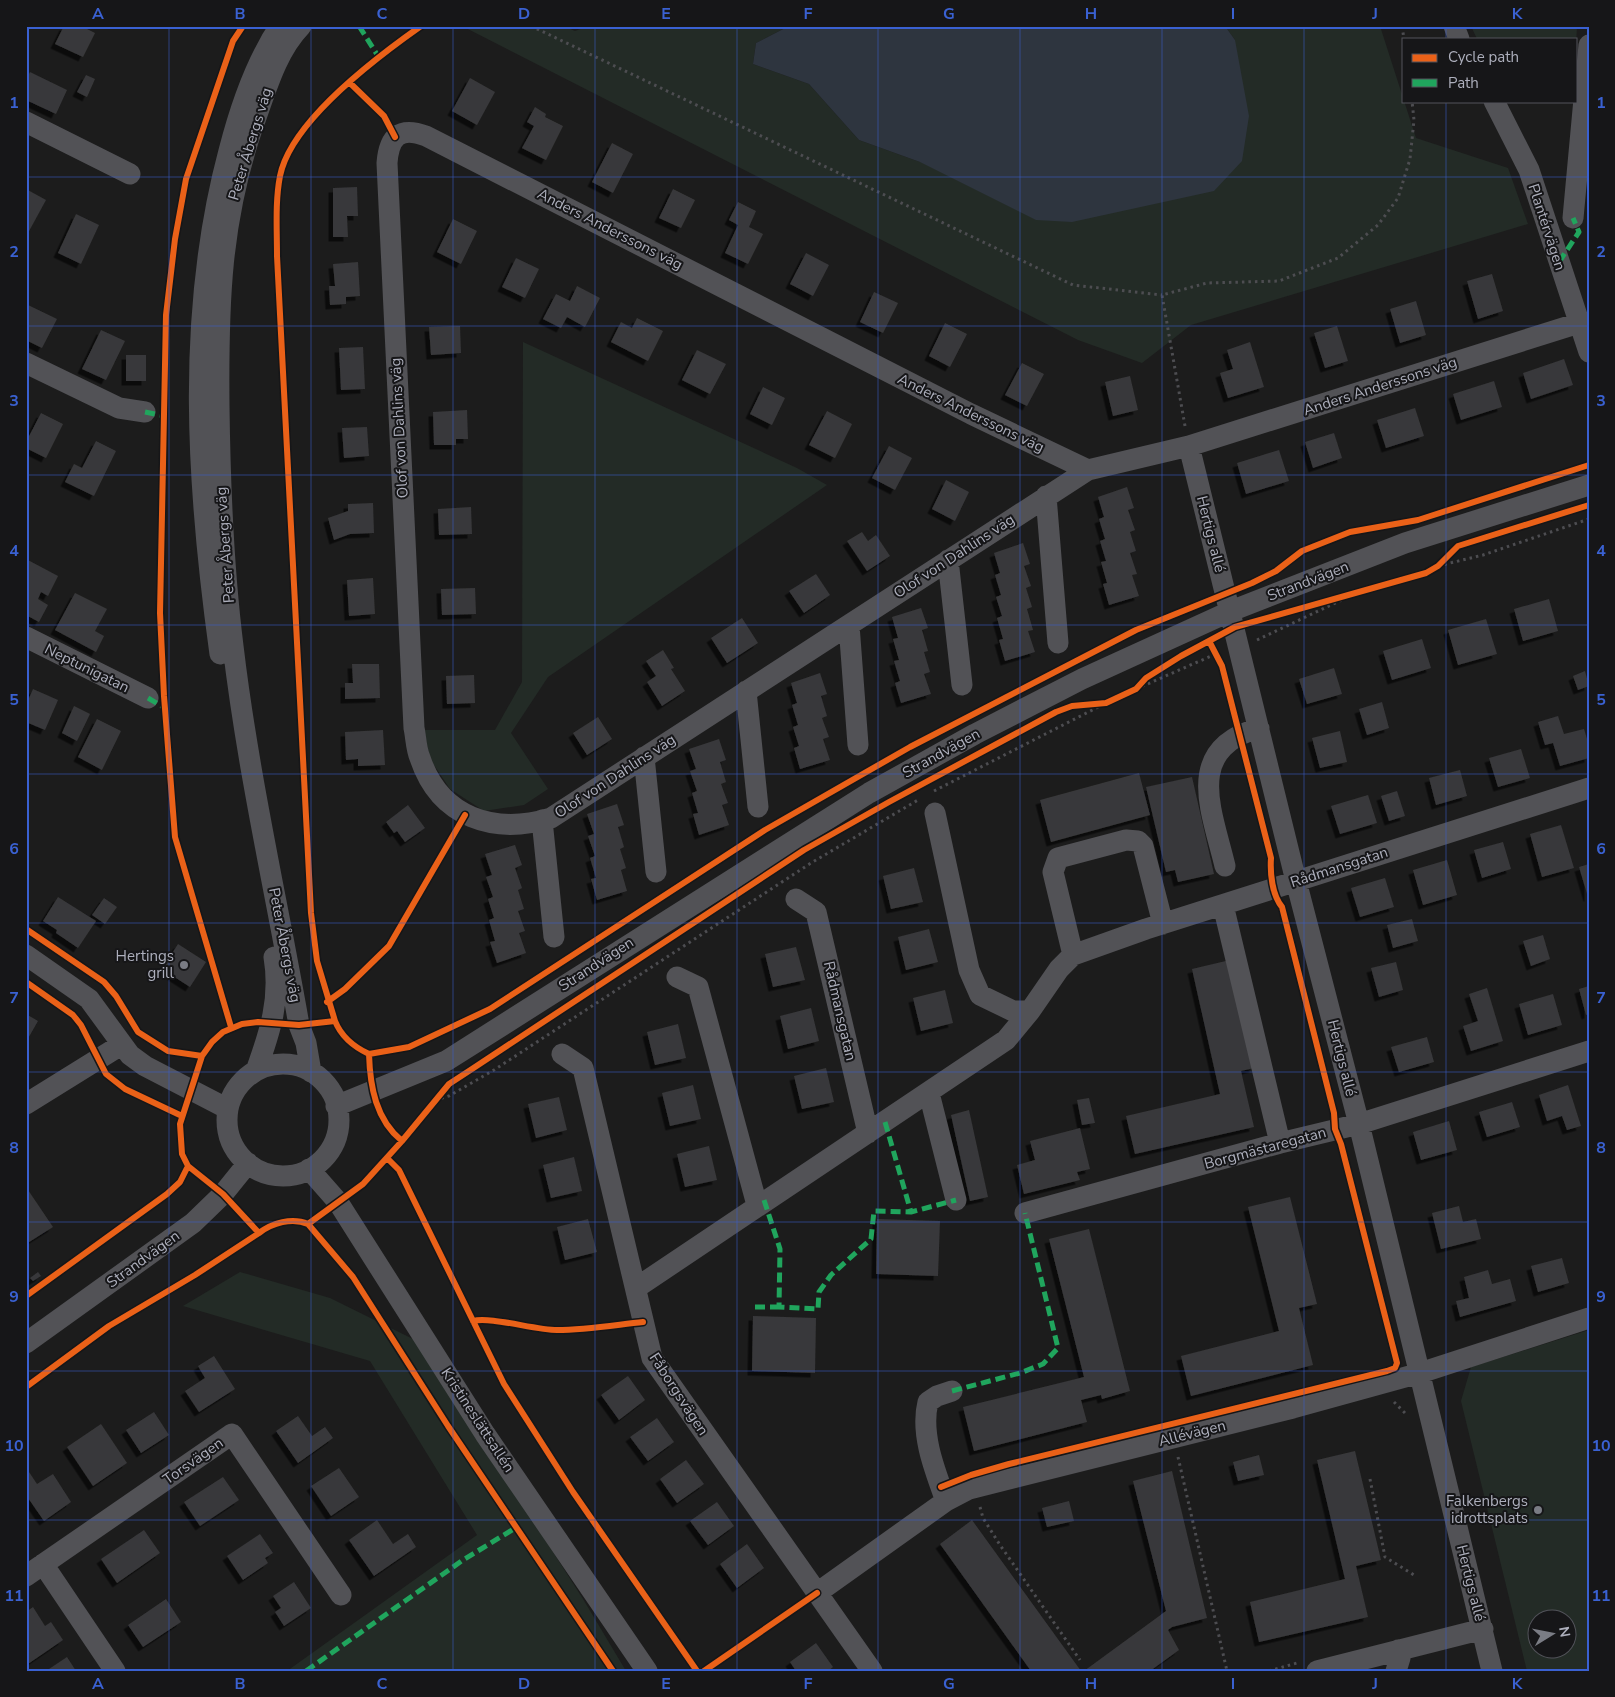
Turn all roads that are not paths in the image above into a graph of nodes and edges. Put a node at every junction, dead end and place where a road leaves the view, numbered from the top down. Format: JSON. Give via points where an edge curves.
{"nodes":[{"id":1,"x":280,"y":26,"type":"edge"},
{"id":2,"x":301,"y":26,"type":"edge"},
{"id":3,"x":1454,"y":26,"type":"edge"},
{"id":4,"x":1459,"y":38,"type":"edge"},
{"id":5,"x":1589,"y":45,"type":"edge"},
{"id":6,"x":1581,"y":76,"type":"edge"},
{"id":7,"x":1498,"y":102,"type":"edge"},
{"id":8,"x":26,"y":122,"type":"edge"},
{"id":9,"x":396,"y":136,"type":"joint"},
{"id":10,"x":130,"y":174,"type":"dead end"},
{"id":11,"x":1573,"y":218,"type":"dead end"},
{"id":12,"x":1579,"y":322,"type":"junction"},
{"id":13,"x":1589,"y":352,"type":"edge"},
{"id":14,"x":26,"y":363,"type":"edge"},
{"id":15,"x":145,"y":412,"type":"dead end"},
{"id":16,"x":1190,"y":446,"type":"junction"},
{"id":17,"x":1088,"y":470,"type":"junction"},
{"id":18,"x":1589,"y":485,"type":"edge"},
{"id":19,"x":1046,"y":496,"type":"junction"},
{"id":20,"x":948,"y":560,"type":"junction"},
{"id":21,"x":1230,"y":611,"type":"junction"},
{"id":22,"x":848,"y":625,"type":"junction"},
{"id":23,"x":26,"y":637,"type":"edge"},
{"id":24,"x":1058,"y":643,"type":"dead end"},
{"id":25,"x":962,"y":684,"type":"dead end"},
{"id":26,"x":746,"y":691,"type":"junction"},
{"id":27,"x":148,"y":698,"type":"dead end"},
{"id":28,"x":1259,"y":728,"type":"junction"},
{"id":29,"x":858,"y":745,"type":"dead end"},
{"id":30,"x":644,"y":757,"type":"junction"},
{"id":31,"x":1589,"y":788,"type":"edge"},
{"id":32,"x":928,"y":802,"type":"road end"},
{"id":33,"x":758,"y":807,"type":"dead end"},
{"id":34,"x":542,"y":820,"type":"junction"},
{"id":35,"x":1224,"y":866,"type":"dead end"},
{"id":36,"x":656,"y":872,"type":"dead end"},
{"id":37,"x":1296,"y":881,"type":"junction"},
{"id":38,"x":796,"y":899,"type":"dead end"},
{"id":39,"x":1223,"y":905,"type":"junction"},
{"id":40,"x":1163,"y":924,"type":"junction"},
{"id":41,"x":554,"y":937,"type":"dead end"},
{"id":42,"x":26,"y":955,"type":"edge"},
{"id":43,"x":1073,"y":955,"type":"junction"},
{"id":44,"x":677,"y":977,"type":"dead end"},
{"id":45,"x":1030,"y":1012,"type":"junction"},
{"id":46,"x":121,"y":1045,"type":"junction"},
{"id":47,"x":1589,"y":1050,"type":"edge"},
{"id":48,"x":562,"y":1054,"type":"dead end"},
{"id":49,"x":256,"y":1071,"type":"junction"},
{"id":50,"x":311,"y":1072,"type":"junction"},
{"id":51,"x":929,"y":1093,"type":"junction"},
{"id":52,"x":26,"y":1104,"type":"edge"},
{"id":53,"x":336,"y":1106,"type":"junction"},
{"id":54,"x":228,"y":1110,"type":"junction"},
{"id":55,"x":1359,"y":1124,"type":"junction"},
{"id":56,"x":868,"y":1133,"type":"junction"},
{"id":57,"x":1280,"y":1143,"type":"junction"},
{"id":58,"x":248,"y":1163,"type":"junction"},
{"id":59,"x":309,"y":1169,"type":"junction"},
{"id":60,"x":956,"y":1200,"type":"dead end"},
{"id":61,"x":757,"y":1205,"type":"junction"},
{"id":62,"x":1025,"y":1213,"type":"dead end"},
{"id":63,"x":636,"y":1288,"type":"junction"},
{"id":64,"x":1589,"y":1318,"type":"edge"},
{"id":65,"x":26,"y":1343,"type":"edge"},
{"id":66,"x":1420,"y":1373,"type":"junction"},
{"id":67,"x":952,"y":1391,"type":"dead end"},
{"id":68,"x":946,"y":1501,"type":"junction"},
{"id":69,"x":35,"y":1570,"type":"edge"},
{"id":70,"x":817,"y":1592,"type":"junction"},
{"id":71,"x":341,"y":1595,"type":"dead end"},
{"id":72,"x":1483,"y":1629,"type":"junction"},
{"id":73,"x":1397,"y":1660,"type":"edge"},
{"id":74,"x":1311,"y":1666,"type":"edge"},
{"id":75,"x":115,"y":1671,"type":"edge"},
{"id":76,"x":647,"y":1671,"type":"edge"},
{"id":77,"x":872,"y":1671,"type":"edge"},
{"id":78,"x":1492,"y":1671,"type":"edge"}],
"edges":[{"from":1,"to":49,"type":"street","name":"Peter Åbergs väg","via":[[266,47],[243,102],[224,167],[204,277],[200,326],[202,470],[212,596],[277,979],[273,1025]]},
{"from":2,"to":50,"type":"street","name":"Peter Åbergs väg","via":[[272,72],[250,135],[233,195],[223,252],[218,316],[220,483],[233,647],[259,810],[299,1025]]},
{"from":3,"to":4,"type":"street"},
{"from":5,"to":6,"type":"street","name":"Plantérvägen"},
{"from":6,"to":11,"type":"street","name":"Plantérvägen"},
{"from":7,"to":12,"type":"street","name":"Plantérvägen","via":[[1529,170]]},
{"from":8,"to":10,"type":"street"},
{"from":9,"to":17,"type":"street","name":"Anders Anderssons väg","via":[[415,132],[443,144],[971,414]]},
{"from":9,"to":34,"type":"street","name":"Olof von Dahlins väg","via":[[388,148],[387,163],[414,728],[419,757],[428,778],[444,798],[465,815],[490,824],[516,825]]},
{"from":12,"to":13,"type":"street","name":"Plantérvägen"},
{"from":12,"to":16,"type":"street","name":"Anders Anderssons väg"},
{"from":14,"to":15,"type":"street","via":[[119,408]]},
{"from":16,"to":17,"type":"street","name":"Anders Anderssons väg"},
{"from":16,"to":21,"type":"street","name":"Hertigs allé"},
{"from":17,"to":19,"type":"street","name":"Olof von Dahlins väg"},
{"from":18,"to":21,"type":"street","name":"Strandvägen","via":[[1404,543]]},
{"from":19,"to":20,"type":"street","name":"Olof von Dahlins väg"},
{"from":19,"to":24,"type":"street"},
{"from":20,"to":22,"type":"street","name":"Olof von Dahlins väg"},
{"from":20,"to":25,"type":"street"},
{"from":21,"to":28,"type":"street","name":"Hertigs allé"},
{"from":21,"to":53,"type":"street","name":"Strandvägen","via":[[1082,679],[975,734],[869,793],[446,1061]]},
{"from":22,"to":26,"type":"street","name":"Olof von Dahlins väg"},
{"from":22,"to":29,"type":"street"},
{"from":23,"to":27,"type":"street","name":"Neptunigatan"},
{"from":26,"to":30,"type":"street","name":"Olof von Dahlins väg"},
{"from":26,"to":33,"type":"street"},
{"from":28,"to":35,"type":"street","via":[[1239,734],[1211,763],[1209,798]]},
{"from":28,"to":37,"type":"street","name":"Hertigs allé"},
{"from":30,"to":34,"type":"street","name":"Olof von Dahlins väg","via":[[551,818]]},
{"from":30,"to":36,"type":"street"},
{"from":31,"to":37,"type":"street","name":"Rådmansgatan"},
{"from":32,"to":45,"type":"street","via":[[969,970],[980,996],[1013,1011]]},
{"from":34,"to":41,"type":"street"},
{"from":37,"to":39,"type":"street","name":"Rådmansgatan"},
{"from":37,"to":55,"type":"street","name":"Hertigs allé"},
{"from":38,"to":56,"type":"street","name":"Rådmansgatan","via":[[816,912]]},
{"from":39,"to":40,"type":"street","name":"Rådmansgatan"},
{"from":39,"to":57,"type":"street"},
{"from":40,"to":43,"type":"street","name":"Rådmansgatan"},
{"from":40,"to":43,"type":"street","via":[[1143,846],[1138,841],[1126,840],[1058,858],[1053,872]]},
{"from":42,"to":46,"type":"street","via":[[89,1000]]},
{"from":43,"to":45,"type":"street","name":"Rådmansgatan","via":[[1059,969]]},
{"from":44,"to":61,"type":"street","via":[[698,987]]},
{"from":45,"to":51,"type":"street","name":"Rådmansgatan","via":[[1006,1040]]},
{"from":46,"to":52,"type":"street"},
{"from":46,"to":54,"type":"street","via":[[145,1066]]},
{"from":47,"to":55,"type":"street","name":"Borgmästaregatan"},
{"from":48,"to":63,"type":"street","name":"Fåborgsvägen","via":[[583,1068]]},
{"from":49,"to":50,"type":"street","via":[[287,1064]]},
{"from":49,"to":54,"type":"street","via":[[238,1087]]},
{"from":50,"to":53,"type":"street","via":[[327,1087]]},
{"from":51,"to":56,"type":"street","name":"Rådmansgatan"},
{"from":51,"to":60,"type":"street"},
{"from":53,"to":59,"type":"street","via":[[338,1128],[333,1142],[321,1160]]},
{"from":54,"to":58,"type":"street","via":[[227,1123],[232,1142]]},
{"from":55,"to":57,"type":"street","name":"Borgmästaregatan"},
{"from":55,"to":66,"type":"street","name":"Hertigs allé"},
{"from":56,"to":61,"type":"street","name":"Rådmansgatan"},
{"from":57,"to":62,"type":"street","name":"Borgmästaregatan"},
{"from":58,"to":59,"type":"street","via":[[274,1175]]},
{"from":58,"to":65,"type":"street","name":"Strandvägen","via":[[223,1194],[193,1223]]},
{"from":59,"to":76,"type":"street","name":"Kristineslättsallén","via":[[338,1202],[491,1442]]},
{"from":61,"to":63,"type":"street","name":"Rådmansgatan"},
{"from":63,"to":70,"type":"street","name":"Fåborgsvägen","via":[[652,1358]]},
{"from":64,"to":66,"type":"street","name":"Allévägen"},
{"from":66,"to":68,"type":"street","name":"Allévägen","via":[[1293,1408],[969,1488]]},
{"from":66,"to":72,"type":"street","name":"Hertigs allé"},
{"from":67,"to":68,"type":"street","via":[[928,1402],[925,1424],[933,1465]]},
{"from":68,"to":70,"type":"street","name":"Allévägen"},
{"from":69,"to":71,"type":"street","name":"Torsvägen","via":[[232,1434]]},
{"from":69,"to":75,"type":"street","name":"Torsvägen"},
{"from":70,"to":77,"type":"street","name":"Fåborgsvägen"},
{"from":72,"to":73,"type":"street"},
{"from":72,"to":78,"type":"street","name":"Hertigs allé"},
{"from":73,"to":74,"type":"street"}]}
